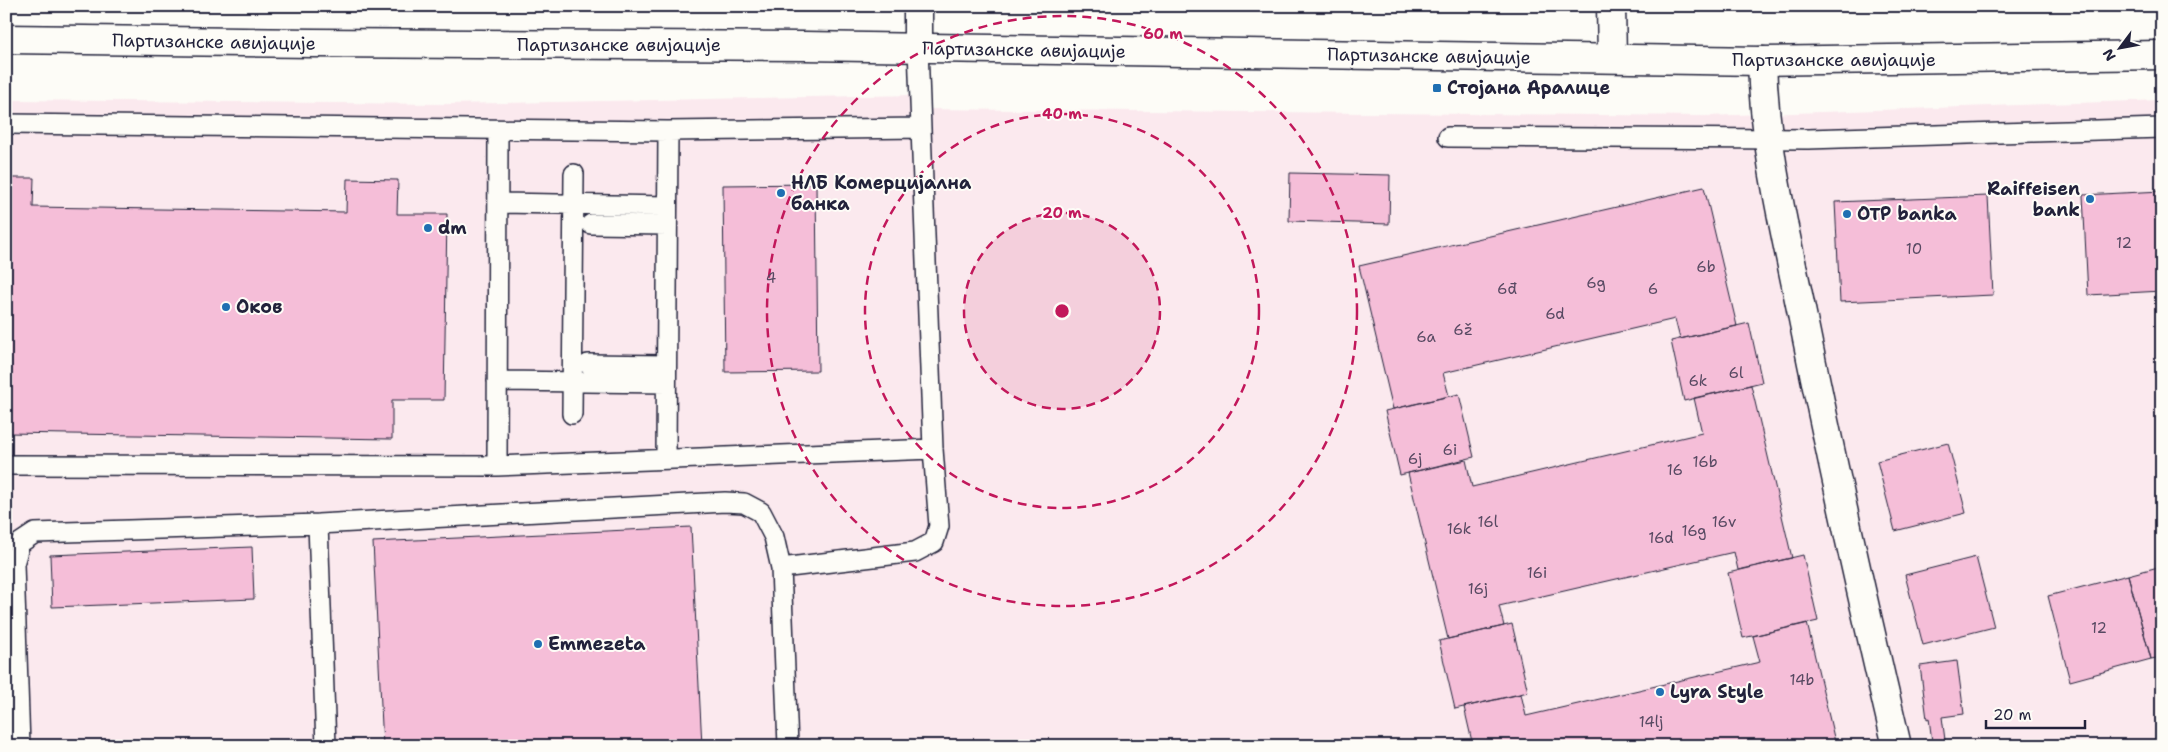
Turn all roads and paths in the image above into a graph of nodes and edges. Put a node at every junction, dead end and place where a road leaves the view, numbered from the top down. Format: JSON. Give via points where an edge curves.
{"nodes":[{"id":1,"x":918,"y":6,"type":"edge"},
{"id":2,"x":1611,"y":6,"type":"edge"},
{"id":3,"x":6,"y":39,"type":"edge"},
{"id":4,"x":918,"y":48,"type":"junction"},
{"id":5,"x":2162,"y":55,"type":"edge"},
{"id":6,"x":1612,"y":58,"type":"junction"},
{"id":7,"x":1762,"y":61,"type":"junction"},
{"id":8,"x":6,"y":124,"type":"edge"},
{"id":9,"x":921,"y":128,"type":"junction"},
{"id":10,"x":2162,"y":128,"type":"edge"},
{"id":11,"x":498,"y":130,"type":"junction"},
{"id":12,"x":668,"y":131,"type":"junction"},
{"id":13,"x":1448,"y":137,"type":"dead end"},
{"id":14,"x":1767,"y":139,"type":"junction"},
{"id":15,"x":574,"y":174,"type":"dead end"},
{"id":16,"x":498,"y":204,"type":"junction"},
{"id":17,"x":573,"y":204,"type":"junction"},
{"id":18,"x":667,"y":206,"type":"junction"},
{"id":19,"x":592,"y":224,"type":"dead end"},
{"id":20,"x":667,"y":225,"type":"junction"},
{"id":21,"x":588,"y":364,"type":"dead end"},
{"id":22,"x":666,"y":374,"type":"junction"},
{"id":23,"x":497,"y":381,"type":"junction"},
{"id":24,"x":572,"y":382,"type":"junction"},
{"id":25,"x":572,"y":414,"type":"dead end"},
{"id":26,"x":933,"y":448,"type":"junction"},
{"id":27,"x":666,"y":458,"type":"junction"},
{"id":28,"x":6,"y":465,"type":"edge"},
{"id":29,"x":497,"y":466,"type":"junction"},
{"id":30,"x":318,"y":524,"type":"junction"},
{"id":31,"x":781,"y":568,"type":"junction"},
{"id":32,"x":20,"y":746,"type":"edge"},
{"id":33,"x":326,"y":746,"type":"edge"},
{"id":34,"x":788,"y":746,"type":"edge"},
{"id":35,"x":1897,"y":746,"type":"edge"}],
"edges":[{"from":1,"to":4,"type":"main road"},
{"from":2,"to":6,"type":"main road"},
{"from":3,"to":4,"type":"main road","name":"Партизанске авијације"},
{"from":4,"to":6,"type":"main road","name":"Партизанске авијације"},
{"from":4,"to":9,"type":"lane"},
{"from":5,"to":7,"type":"main road","name":"Партизанске авијације"},
{"from":6,"to":7,"type":"main road","name":"Партизанске авијације"},
{"from":7,"to":14,"type":"main road"},
{"from":8,"to":11,"type":"lane"},
{"from":9,"to":12,"type":"lane"},
{"from":9,"to":26,"type":"lane"},
{"from":10,"to":14,"type":"lane"},
{"from":11,"to":12,"type":"lane"},
{"from":11,"to":16,"type":"lane"},
{"from":12,"to":18,"type":"lane"},
{"from":13,"to":14,"type":"lane"},
{"from":14,"to":35,"type":"main road","via":[[1821,406]]},
{"from":15,"to":17,"type":"lane"},
{"from":16,"to":17,"type":"lane"},
{"from":16,"to":23,"type":"lane"},
{"from":17,"to":18,"type":"lane"},
{"from":17,"to":24,"type":"lane"},
{"from":18,"to":20,"type":"lane"},
{"from":19,"to":20,"type":"lane"},
{"from":20,"to":22,"type":"lane"},
{"from":21,"to":22,"type":"lane"},
{"from":22,"to":24,"type":"lane"},
{"from":22,"to":27,"type":"lane"},
{"from":23,"to":24,"type":"lane"},
{"from":23,"to":29,"type":"lane"},
{"from":24,"to":25,"type":"lane"},
{"from":26,"to":27,"type":"lane"},
{"from":26,"to":31,"type":"lane","via":[[938,526],[934,542],[915,552]]},
{"from":27,"to":29,"type":"lane"},
{"from":28,"to":29,"type":"lane"},
{"from":30,"to":31,"type":"lane","via":[[744,503],[761,512],[774,537]]},
{"from":30,"to":32,"type":"lane","via":[[35,533],[20,543],[14,564],[14,580]]},
{"from":30,"to":33,"type":"lane"},
{"from":31,"to":34,"type":"lane"}]}
